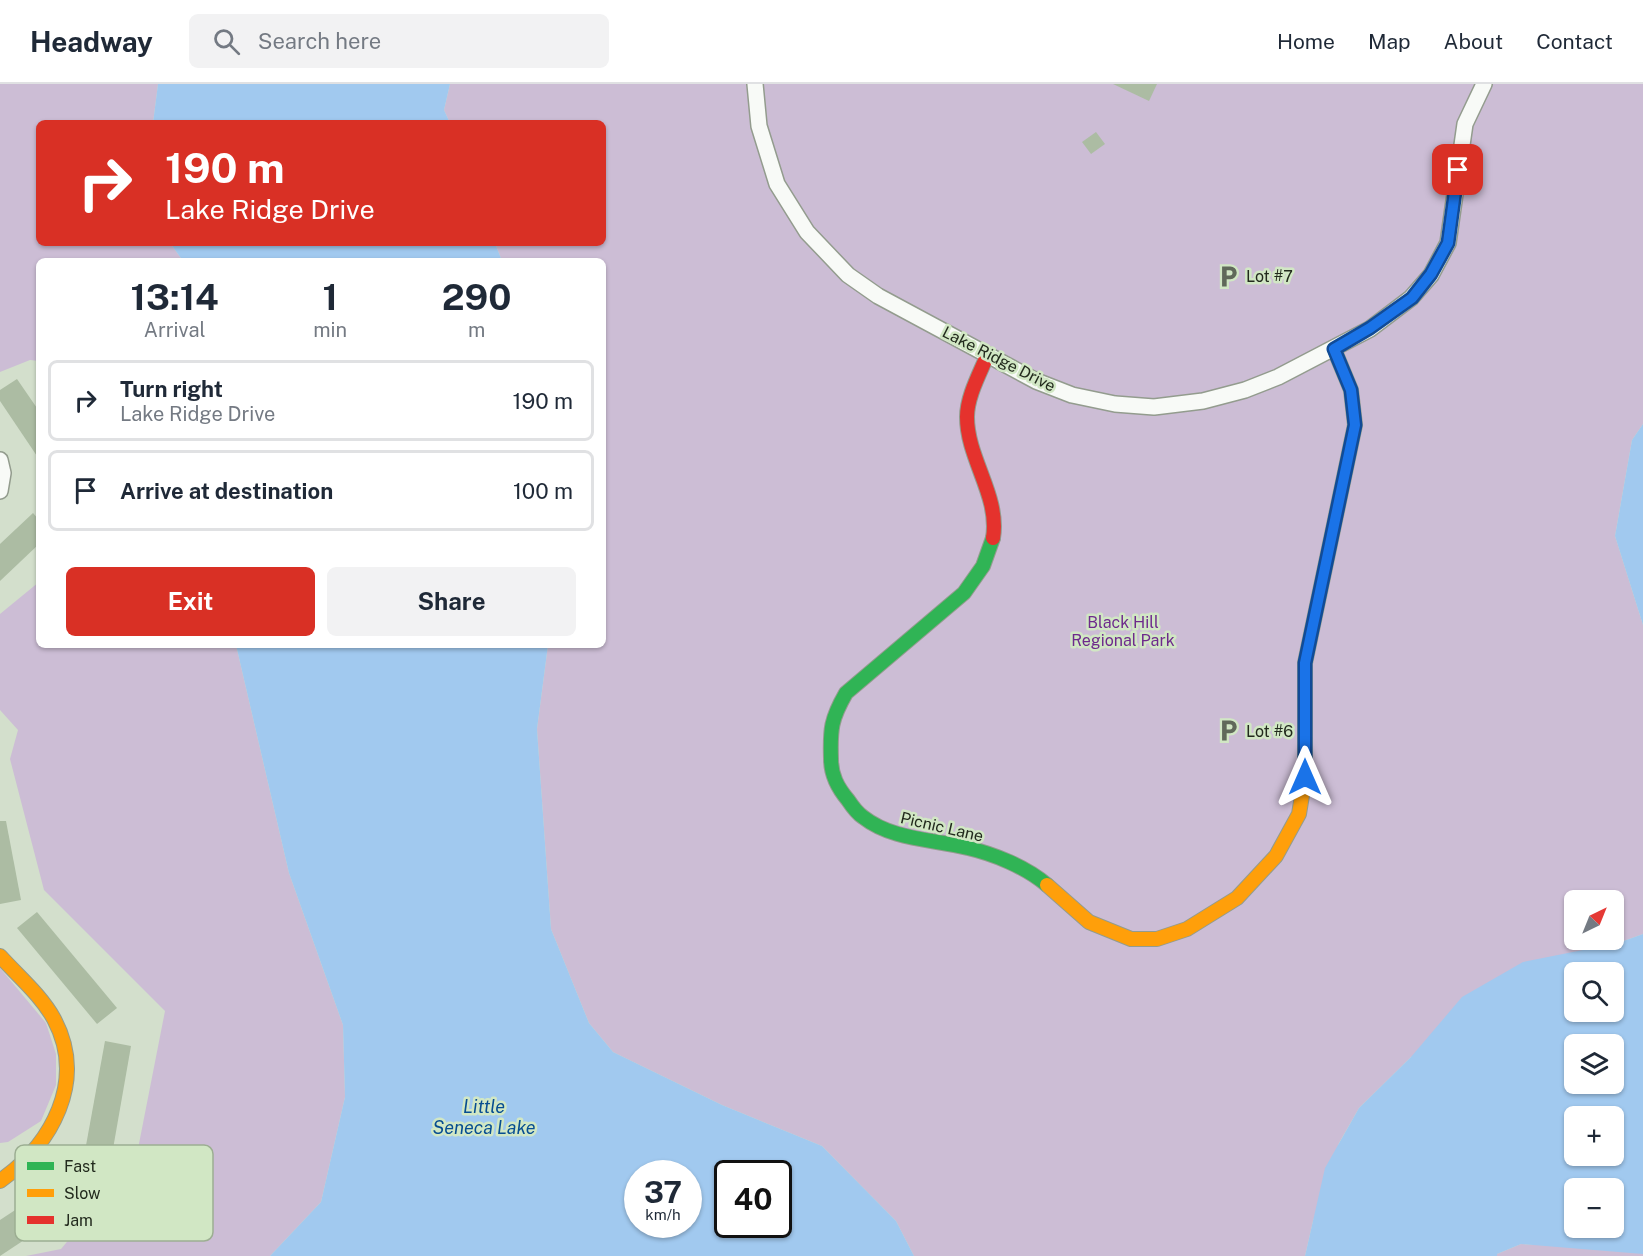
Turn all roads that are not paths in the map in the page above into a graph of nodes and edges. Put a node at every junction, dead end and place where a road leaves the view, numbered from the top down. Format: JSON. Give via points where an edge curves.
{"nodes":[{"id":1,"x":755,"y":84,"type":"edge"},
{"id":2,"x":1484,"y":84,"type":"edge"},
{"id":3,"x":1334,"y":349,"type":"junction"},
{"id":4,"x":987,"y":356,"type":"junction"},
{"id":5,"x":0,"y":460,"type":"edge"},
{"id":6,"x":0,"y":491,"type":"edge"},
{"id":7,"x":0,"y":957,"type":"edge"},
{"id":8,"x":39,"y":1145,"type":"edge"},
{"id":9,"x":15,"y":1170,"type":"edge"},
{"id":10,"x":0,"y":1181,"type":"edge"}],
"edges":[{"from":1,"to":4,"type":"street","name":"Lake Ridge Drive","via":[[759,126],[777,184],[807,232],[848,275],[878,296]]},
{"from":2,"to":3,"type":"street","name":"Lake Ridge Drive","via":[[1465,124],[1448,243],[1431,274],[1412,298]]},
{"from":3,"to":4,"type":"street","name":"Lake Ridge Drive","via":[[1245,390],[1203,401],[1154,407],[1072,395]]},
{"from":3,"to":4,"type":"street","name":"Picnic Lane","via":[[1351,390],[1355,425],[1305,663],[1305,777],[1299,814],[1276,856],[1238,898],[1187,929],[1157,939],[1131,939],[1089,922],[1041,880],[1002,858],[897,834],[875,825],[861,816],[838,788],[831,770],[830,730],[846,693],[964,593],[990,549],[994,536],[991,502],[967,416]]},
{"from":5,"to":6,"type":"street"},
{"from":7,"to":8,"type":"street","via":[[55,1021],[64,1048],[66,1079],[58,1113]]},
{"from":9,"to":10,"type":"street"}]}
